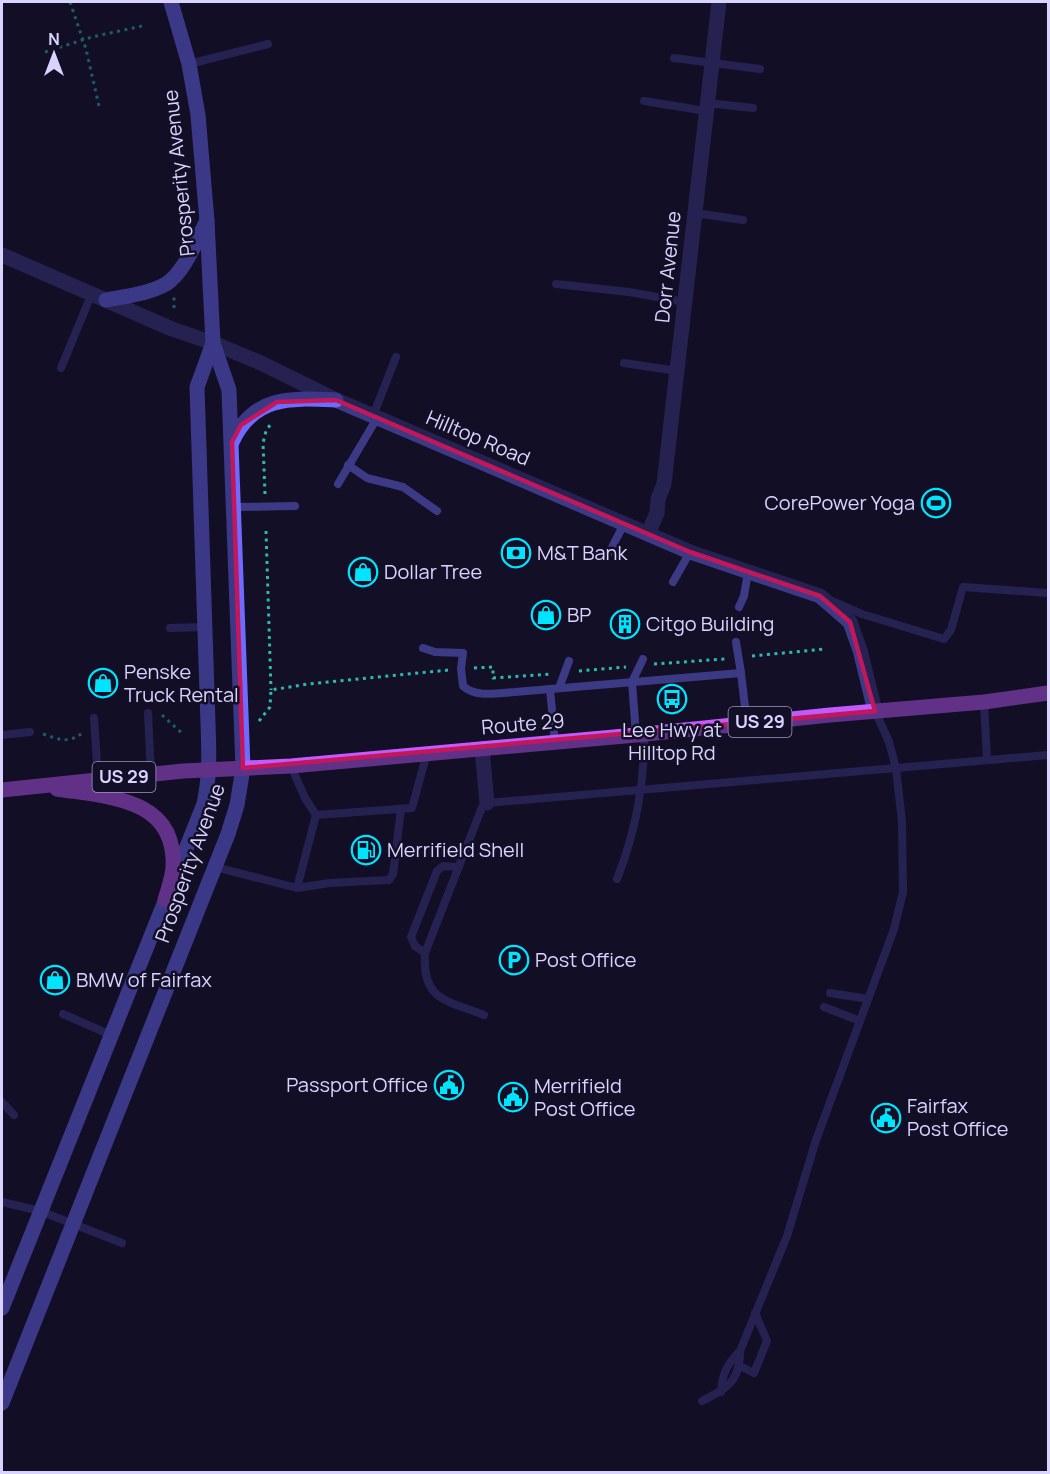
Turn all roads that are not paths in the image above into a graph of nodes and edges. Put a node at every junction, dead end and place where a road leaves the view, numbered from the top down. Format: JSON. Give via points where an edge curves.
{"nodes":[{"id":1,"x":171,"y":2,"type":"edge"},
{"id":2,"x":719,"y":2,"type":"edge"},
{"id":3,"x":268,"y":44,"type":"dead end"},
{"id":4,"x":674,"y":58,"type":"dead end"},
{"id":5,"x":712,"y":63,"type":"junction"},
{"id":6,"x":189,"y":64,"type":"junction"},
{"id":7,"x":760,"y":69,"type":"dead end"},
{"id":8,"x":644,"y":100,"type":"dead end"},
{"id":9,"x":707,"y":107,"type":"junction"},
{"id":10,"x":753,"y":108,"type":"dead end"},
{"id":11,"x":695,"y":213,"type":"junction"},
{"id":12,"x":743,"y":220,"type":"dead end"},
{"id":13,"x":207,"y":221,"type":"junction"},
{"id":14,"x":2,"y":255,"type":"edge"},
{"id":15,"x":556,"y":284,"type":"dead end"},
{"id":16,"x":92,"y":293,"type":"junction"},
{"id":17,"x":106,"y":300,"type":"junction"},
{"id":18,"x":685,"y":302,"type":"junction"},
{"id":19,"x":213,"y":343,"type":"junction"},
{"id":20,"x":396,"y":357,"type":"dead end"},
{"id":21,"x":624,"y":363,"type":"dead end"},
{"id":22,"x":61,"y":368,"type":"dead end"},
{"id":23,"x":677,"y":371,"type":"junction"},
{"id":24,"x":336,"y":400,"type":"junction"},
{"id":25,"x":375,"y":417,"type":"junction"},
{"id":26,"x":232,"y":442,"type":"junction"},
{"id":27,"x":348,"y":465,"type":"junction"},
{"id":28,"x":338,"y":484,"type":"dead end"},
{"id":29,"x":295,"y":506,"type":"dead end"},
{"id":30,"x":234,"y":507,"type":"junction"},
{"id":31,"x":437,"y":511,"type":"dead end"},
{"id":32,"x":624,"y":524,"type":"junction"},
{"id":33,"x":648,"y":534,"type":"junction"},
{"id":34,"x":690,"y":552,"type":"junction"},
{"id":35,"x":609,"y":553,"type":"dead end"},
{"id":36,"x":748,"y":572,"type":"junction"},
{"id":37,"x":673,"y":582,"type":"dead end"},
{"id":38,"x":1048,"y":593,"type":"edge"},
{"id":39,"x":820,"y":596,"type":"junction"},
{"id":40,"x":739,"y":607,"type":"dead end"},
{"id":41,"x":205,"y":627,"type":"junction"},
{"id":42,"x":170,"y":628,"type":"dead end"},
{"id":43,"x":736,"y":642,"type":"dead end"},
{"id":44,"x":423,"y":648,"type":"dead end"},
{"id":45,"x":643,"y":659,"type":"dead end"},
{"id":46,"x":569,"y":661,"type":"dead end"},
{"id":47,"x":741,"y":673,"type":"junction"},
{"id":48,"x":632,"y":682,"type":"junction"},
{"id":49,"x":554,"y":689,"type":"junction"},
{"id":50,"x":1048,"y":694,"type":"edge"},
{"id":51,"x":984,"y":702,"type":"junction"},
{"id":52,"x":876,"y":711,"type":"junction"},
{"id":53,"x":148,"y":713,"type":"dead end"},
{"id":54,"x":94,"y":718,"type":"dead end"},
{"id":55,"x":747,"y":724,"type":"junction"},
{"id":56,"x":30,"y":732,"type":"road end"},
{"id":57,"x":2,"y":735,"type":"edge"},
{"id":58,"x":640,"y":735,"type":"junction"},
{"id":59,"x":555,"y":743,"type":"junction"},
{"id":60,"x":482,"y":749,"type":"junction"},
{"id":61,"x":427,"y":753,"type":"junction"},
{"id":62,"x":1048,"y":754,"type":"edge"},
{"id":63,"x":987,"y":759,"type":"junction"},
{"id":64,"x":291,"y":766,"type":"junction"},
{"id":65,"x":243,"y":768,"type":"junction"},
{"id":66,"x":896,"y":768,"type":"junction"},
{"id":67,"x":209,"y":770,"type":"junction"},
{"id":68,"x":151,"y":774,"type":"junction"},
{"id":69,"x":98,"y":779,"type":"junction"},
{"id":70,"x":40,"y":786,"type":"junction"},
{"id":71,"x":2,"y":790,"type":"edge"},
{"id":72,"x":639,"y":790,"type":"junction"},
{"id":73,"x":487,"y":803,"type":"junction"},
{"id":74,"x":401,"y":809,"type":"junction"},
{"id":75,"x":316,"y":815,"type":"junction"},
{"id":76,"x":215,"y":867,"type":"junction"},
{"id":77,"x":459,"y":867,"type":"junction"},
{"id":78,"x":617,"y":879,"type":"dead end"},
{"id":79,"x":297,"y":888,"type":"junction"},
{"id":80,"x":165,"y":900,"type":"junction"},
{"id":81,"x":425,"y":953,"type":"junction"},
{"id":82,"x":830,"y":993,"type":"dead end"},
{"id":83,"x":868,"y":999,"type":"junction"},
{"id":84,"x":824,"y":1007,"type":"dead end"},
{"id":85,"x":63,"y":1014,"type":"dead end"},
{"id":86,"x":483,"y":1015,"type":"dead end"},
{"id":87,"x":860,"y":1021,"type":"junction"},
{"id":88,"x":111,"y":1035,"type":"junction"},
{"id":89,"x":2,"y":1102,"type":"edge"},
{"id":90,"x":14,"y":1115,"type":"dead end"},
{"id":91,"x":2,"y":1202,"type":"edge"},
{"id":92,"x":40,"y":1211,"type":"junction"},
{"id":93,"x":73,"y":1224,"type":"junction"},
{"id":94,"x":122,"y":1243,"type":"dead end"},
{"id":95,"x":2,"y":1308,"type":"edge"},
{"id":96,"x":755,"y":1313,"type":"junction"},
{"id":97,"x":740,"y":1351,"type":"junction"},
{"id":98,"x":740,"y":1366,"type":"junction"},
{"id":99,"x":721,"y":1392,"type":"junction"},
{"id":100,"x":702,"y":1401,"type":"dead end"},
{"id":101,"x":2,"y":1403,"type":"edge"}],
"edges":[{"from":1,"to":6,"type":"main road","name":"Prosperity Avenue"},
{"from":2,"to":5,"type":"street","name":"Dorr Avenue"},
{"from":3,"to":6,"type":"lane"},
{"from":4,"to":5,"type":"lane"},
{"from":5,"to":7,"type":"lane"},
{"from":5,"to":9,"type":"street","name":"Dorr Avenue"},
{"from":6,"to":13,"type":"main road","name":"Prosperity Avenue","via":[[200,130]]},
{"from":8,"to":9,"type":"lane"},
{"from":9,"to":10,"type":"lane"},
{"from":9,"to":11,"type":"street","name":"Dorr Avenue"},
{"from":11,"to":12,"type":"lane"},
{"from":11,"to":18,"type":"street","name":"Dorr Avenue"},
{"from":13,"to":17,"type":"main road","via":[[168,283]]},
{"from":13,"to":19,"type":"main road","name":"Prosperity Avenue"},
{"from":14,"to":16,"type":"street","name":"Hilltop Road"},
{"from":15,"to":18,"type":"lane"},
{"from":16,"to":17,"type":"street","name":"Hilltop Road"},
{"from":16,"to":22,"type":"lane"},
{"from":17,"to":19,"type":"street","name":"Hilltop Road"},
{"from":18,"to":23,"type":"street","name":"Dorr Avenue"},
{"from":19,"to":24,"type":"street","name":"Hilltop Road"},
{"from":19,"to":26,"type":"main road","name":"Prosperity Avenue","via":[[229,390]]},
{"from":19,"to":41,"type":"main road","name":"Prosperity Avenue","via":[[197,387]]},
{"from":20,"to":25,"type":"lane"},
{"from":21,"to":23,"type":"lane"},
{"from":23,"to":33,"type":"street","name":"Dorr Avenue","via":[[664,484]]},
{"from":24,"to":25,"type":"street","name":"Hilltop Road"},
{"from":24,"to":26,"type":"main road","via":[[288,400],[262,407],[245,420]]},
{"from":25,"to":27,"type":"lane"},
{"from":25,"to":32,"type":"street","name":"Hilltop Road"},
{"from":26,"to":30,"type":"main road","name":"Prosperity Avenue"},
{"from":27,"to":28,"type":"lane"},
{"from":27,"to":31,"type":"lane","via":[[367,478],[403,487]]},
{"from":29,"to":30,"type":"lane"},
{"from":30,"to":65,"type":"main road","name":"Prosperity Avenue"},
{"from":32,"to":33,"type":"street","name":"Hilltop Road"},
{"from":32,"to":35,"type":"lane"},
{"from":33,"to":34,"type":"street","name":"Hilltop Road"},
{"from":34,"to":36,"type":"street","name":"Hilltop Road"},
{"from":34,"to":37,"type":"lane"},
{"from":36,"to":39,"type":"street","name":"Hilltop Road"},
{"from":36,"to":40,"type":"lane"},
{"from":38,"to":39,"type":"lane","via":[[963,587],[951,630],[944,639],[862,614]]},
{"from":39,"to":52,"type":"street","name":"Hilltop Road","via":[[850,622]]},
{"from":41,"to":42,"type":"lane"},
{"from":41,"to":67,"type":"main road","name":"Prosperity Avenue"},
{"from":43,"to":47,"type":"lane"},
{"from":44,"to":49,"type":"lane","via":[[463,653],[463,686],[470,692]]},
{"from":45,"to":48,"type":"lane"},
{"from":46,"to":49,"type":"lane"},
{"from":47,"to":48,"type":"lane"},
{"from":47,"to":55,"type":"lane"},
{"from":48,"to":49,"type":"lane"},
{"from":48,"to":58,"type":"lane"},
{"from":49,"to":59,"type":"lane"},
{"from":50,"to":51,"type":"main road","name":"Route 29","number":"US 29"},
{"from":51,"to":52,"type":"main road","name":"Route 29","number":"US 29"},
{"from":51,"to":63,"type":"lane"},
{"from":52,"to":55,"type":"main road","name":"Route 29","number":"US 29"},
{"from":52,"to":66,"type":"lane"},
{"from":53,"to":68,"type":"lane"},
{"from":54,"to":69,"type":"lane"},
{"from":55,"to":58,"type":"main road","name":"Route 29","number":"US 29"},
{"from":56,"to":57,"type":"lane"},
{"from":58,"to":59,"type":"main road","name":"Route 29","number":"US 29"},
{"from":58,"to":72,"type":"lane","via":[[645,766]]},
{"from":59,"to":60,"type":"main road","name":"Route 29","number":"US 29"},
{"from":60,"to":61,"type":"main road","name":"Route 29","number":"US 29"},
{"from":60,"to":73,"type":"street"},
{"from":61,"to":64,"type":"main road","name":"Route 29","number":"US 29"},
{"from":61,"to":74,"type":"lane","via":[[412,808]]},
{"from":62,"to":63,"type":"lane"},
{"from":63,"to":66,"type":"lane"},
{"from":64,"to":65,"type":"main road","name":"Route 29","number":"US 29"},
{"from":64,"to":75,"type":"lane"},
{"from":65,"to":67,"type":"main road","name":"Route 29","number":"US 29"},
{"from":65,"to":76,"type":"main road","name":"Prosperity Avenue","via":[[237,805]]},
{"from":66,"to":72,"type":"lane"},
{"from":66,"to":83,"type":"lane","via":[[903,892]]},
{"from":67,"to":68,"type":"main road","name":"Route 29","number":"US 29"},
{"from":67,"to":80,"type":"main road","name":"Prosperity Avenue","via":[[204,804]]},
{"from":68,"to":69,"type":"main road","name":"Route 29","number":"US 29"},
{"from":69,"to":70,"type":"main road","name":"Route 29","number":"US 29"},
{"from":70,"to":71,"type":"main road","name":"Route 29","number":"US 29"},
{"from":70,"to":80,"type":"main road","via":[[121,800],[157,817],[170,839],[173,860]]},
{"from":72,"to":73,"type":"lane"},
{"from":72,"to":78,"type":"lane","via":[[632,834]]},
{"from":73,"to":77,"type":"lane","via":[[478,815]]},
{"from":74,"to":75,"type":"lane"},
{"from":74,"to":79,"type":"lane","via":[[389,880]]},
{"from":75,"to":79,"type":"lane"},
{"from":76,"to":79,"type":"lane"},
{"from":76,"to":93,"type":"main road","name":"Prosperity Avenue"},
{"from":77,"to":81,"type":"lane"},
{"from":77,"to":81,"type":"lane","via":[[443,866],[437,871],[411,937]]},
{"from":80,"to":88,"type":"main road","name":"Prosperity Avenue"},
{"from":81,"to":86,"type":"lane","via":[[427,984],[437,997]]},
{"from":82,"to":83,"type":"lane"},
{"from":83,"to":87,"type":"lane"},
{"from":84,"to":87,"type":"lane"},
{"from":85,"to":88,"type":"lane"},
{"from":87,"to":96,"type":"lane","via":[[816,1140],[787,1236]]},
{"from":88,"to":92,"type":"main road","name":"Prosperity Avenue"},
{"from":89,"to":90,"type":"lane"},
{"from":91,"to":92,"type":"lane"},
{"from":92,"to":93,"type":"lane"},
{"from":92,"to":95,"type":"main road","name":"Prosperity Avenue"},
{"from":93,"to":94,"type":"lane"},
{"from":93,"to":101,"type":"main road","name":"Prosperity Avenue"},
{"from":96,"to":97,"type":"lane"},
{"from":96,"to":98,"type":"lane","via":[[767,1341],[754,1372]]},
{"from":97,"to":98,"type":"lane"},
{"from":97,"to":99,"type":"lane","via":[[728,1362]]},
{"from":98,"to":99,"type":"lane","via":[[732,1383]]},
{"from":99,"to":100,"type":"lane"}]}
